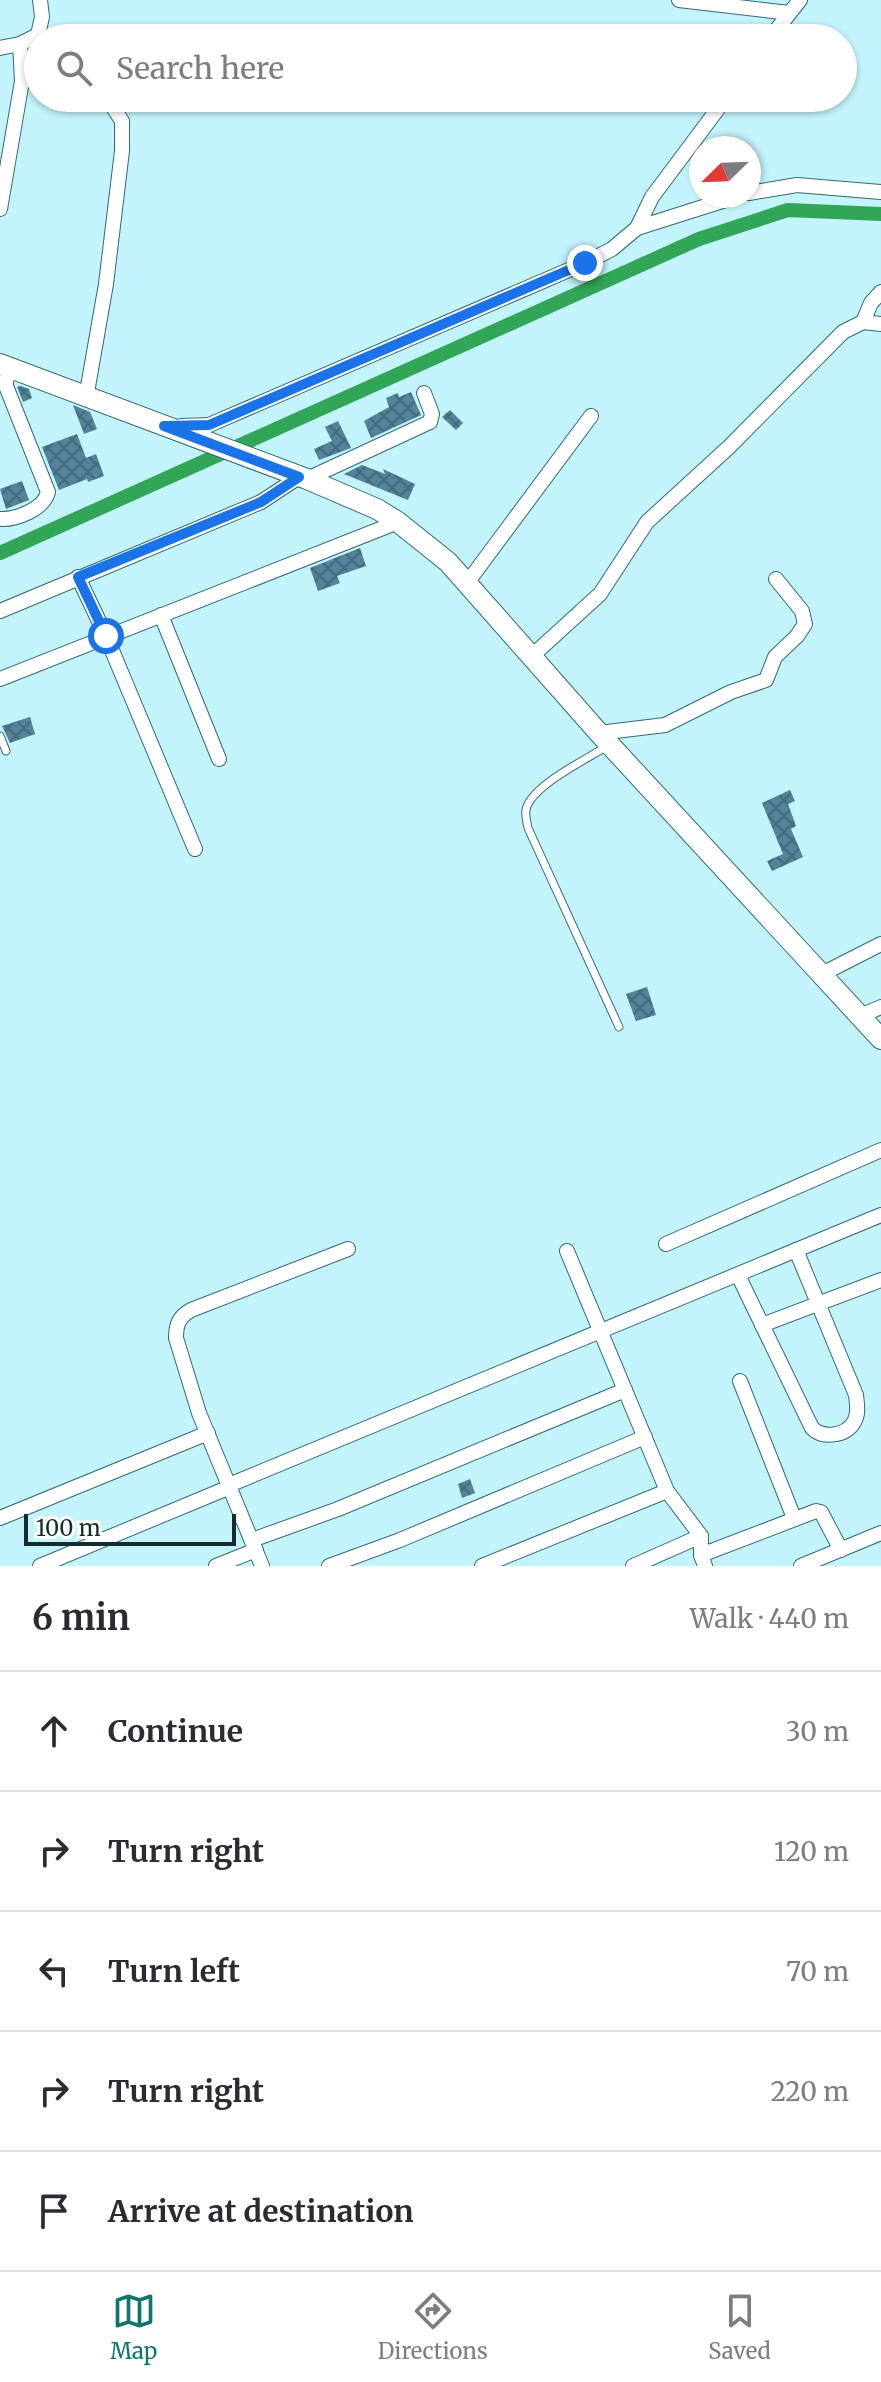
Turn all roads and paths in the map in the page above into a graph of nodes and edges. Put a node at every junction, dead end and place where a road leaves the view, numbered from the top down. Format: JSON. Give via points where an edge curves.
{"nodes":[{"id":1,"x":40,"y":0,"type":"edge"},
{"id":2,"x":679,"y":0,"type":"edge"},
{"id":3,"x":800,"y":0,"type":"edge"},
{"id":4,"x":789,"y":13,"type":"junction"},
{"id":5,"x":42,"y":24,"type":"edge"},
{"id":6,"x":781,"y":24,"type":"edge"},
{"id":7,"x":24,"y":42,"type":"edge"},
{"id":8,"x":20,"y":44,"type":"junction"},
{"id":9,"x":0,"y":48,"type":"edge"},
{"id":10,"x":116,"y":112,"type":"edge"},
{"id":11,"x":716,"y":112,"type":"edge"},
{"id":12,"x":761,"y":191,"type":"edge"},
{"id":13,"x":881,"y":192,"type":"edge"},
{"id":14,"x":700,"y":208,"type":"edge"},
{"id":15,"x":0,"y":209,"type":"edge"},
{"id":16,"x":637,"y":228,"type":"junction"},
{"id":17,"x":881,"y":292,"type":"edge"},
{"id":18,"x":863,"y":322,"type":"junction"},
{"id":19,"x":881,"y":324,"type":"edge"},
{"id":20,"x":6,"y":367,"type":"edge"},
{"id":21,"x":424,"y":393,"type":"dead end"},
{"id":22,"x":86,"y":398,"type":"junction"},
{"id":23,"x":591,"y":416,"type":"dead end"},
{"id":24,"x":164,"y":426,"type":"junction"},
{"id":25,"x":303,"y":478,"type":"junction"},
{"id":26,"x":0,"y":519,"type":"edge"},
{"id":27,"x":398,"y":522,"type":"junction"},
{"id":28,"x":78,"y":577,"type":"junction"},
{"id":29,"x":776,"y":579,"type":"dead end"},
{"id":30,"x":467,"y":583,"type":"junction"},
{"id":31,"x":0,"y":611,"type":"edge"},
{"id":32,"x":161,"y":615,"type":"junction"},
{"id":33,"x":106,"y":636,"type":"junction"},
{"id":34,"x":532,"y":656,"type":"junction"},
{"id":35,"x":0,"y":679,"type":"edge"},
{"id":36,"x":0,"y":736,"type":"edge"},
{"id":37,"x":605,"y":738,"type":"junction"},
{"id":38,"x":6,"y":751,"type":"dead end"},
{"id":39,"x":219,"y":759,"type":"dead end"},
{"id":40,"x":195,"y":849,"type":"dead end"},
{"id":41,"x":881,"y":944,"type":"edge"},
{"id":42,"x":822,"y":974,"type":"junction"},
{"id":43,"x":881,"y":1007,"type":"edge"},
{"id":44,"x":860,"y":1016,"type":"junction"},
{"id":45,"x":619,"y":1027,"type":"dead end"},
{"id":46,"x":881,"y":1039,"type":"edge"},
{"id":47,"x":881,"y":1150,"type":"edge"},
{"id":48,"x":881,"y":1215,"type":"edge"},
{"id":49,"x":666,"y":1244,"type":"dead end"},
{"id":50,"x":348,"y":1249,"type":"dead end"},
{"id":51,"x":796,"y":1250,"type":"junction"},
{"id":52,"x":567,"y":1251,"type":"dead end"},
{"id":53,"x":738,"y":1275,"type":"junction"},
{"id":54,"x":881,"y":1280,"type":"edge"},
{"id":55,"x":820,"y":1304,"type":"junction"},
{"id":56,"x":762,"y":1325,"type":"junction"},
{"id":57,"x":600,"y":1332,"type":"junction"},
{"id":58,"x":740,"y":1381,"type":"dead end"},
{"id":59,"x":625,"y":1390,"type":"junction"},
{"id":60,"x":208,"y":1433,"type":"junction"},
{"id":61,"x":645,"y":1437,"type":"junction"},
{"id":62,"x":230,"y":1486,"type":"junction"},
{"id":63,"x":667,"y":1491,"type":"junction"},
{"id":64,"x":0,"y":1518,"type":"edge"},
{"id":65,"x":794,"y":1518,"type":"junction"},
{"id":66,"x":881,"y":1533,"type":"edge"},
{"id":67,"x":701,"y":1536,"type":"junction"},
{"id":68,"x":254,"y":1545,"type":"junction"},
{"id":69,"x":841,"y":1550,"type":"junction"},
{"id":70,"x":703,"y":1561,"type":"edge"},
{"id":71,"x":40,"y":1566,"type":"edge"},
{"id":72,"x":216,"y":1566,"type":"edge"},
{"id":73,"x":262,"y":1566,"type":"edge"},
{"id":74,"x":329,"y":1566,"type":"edge"},
{"id":75,"x":482,"y":1566,"type":"edge"},
{"id":76,"x":633,"y":1566,"type":"edge"},
{"id":77,"x":801,"y":1566,"type":"edge"}],
"edges":[{"from":1,"to":5,"type":"street"},
{"from":2,"to":4,"type":"street"},
{"from":3,"to":4,"type":"street"},
{"from":4,"to":6,"type":"street"},
{"from":7,"to":8,"type":"street"},
{"from":8,"to":9,"type":"street"},
{"from":8,"to":15,"type":"street","via":[[22,81]]},
{"from":10,"to":22,"type":"street","via":[[122,121],[122,151]]},
{"from":11,"to":16,"type":"street","via":[[652,197]]},
{"from":12,"to":13,"type":"street","via":[[797,185]]},
{"from":14,"to":16,"type":"street"},
{"from":16,"to":24,"type":"street","via":[[585,263],[209,425]]},
{"from":17,"to":18,"type":"street"},
{"from":18,"to":19,"type":"street"},
{"from":18,"to":34,"type":"street","via":[[843,332],[647,522],[600,594]]},
{"from":20,"to":22,"type":"street"},
{"from":20,"to":26,"type":"street","via":[[6,386],[48,492],[38,507]]},
{"from":21,"to":25,"type":"street","via":[[430,422]]},
{"from":22,"to":24,"type":"street"},
{"from":23,"to":30,"type":"street"},
{"from":24,"to":25,"type":"street"},
{"from":25,"to":27,"type":"street"},
{"from":25,"to":28,"type":"street","via":[[261,502]]},
{"from":27,"to":30,"type":"street"},
{"from":27,"to":32,"type":"street"},
{"from":28,"to":31,"type":"street"},
{"from":28,"to":33,"type":"street"},
{"from":29,"to":37,"type":"street","via":[[802,611],[805,624],[775,657],[766,680],[665,725]]},
{"from":30,"to":34,"type":"street"},
{"from":32,"to":33,"type":"street"},
{"from":32,"to":39,"type":"street"},
{"from":33,"to":35,"type":"street"},
{"from":33,"to":40,"type":"street"},
{"from":34,"to":37,"type":"street"},
{"from":36,"to":38,"type":"lane"},
{"from":37,"to":42,"type":"street"},
{"from":37,"to":45,"type":"lane","via":[[543,786],[525,812]]},
{"from":41,"to":42,"type":"street"},
{"from":42,"to":44,"type":"street"},
{"from":43,"to":44,"type":"street"},
{"from":44,"to":46,"type":"street"},
{"from":47,"to":49,"type":"street"},
{"from":48,"to":51,"type":"street"},
{"from":50,"to":60,"type":"street","via":[[191,1310],[179,1320],[176,1338]]},
{"from":51,"to":53,"type":"street"},
{"from":51,"to":55,"type":"street"},
{"from":52,"to":57,"type":"street"},
{"from":53,"to":56,"type":"street"},
{"from":53,"to":57,"type":"street"},
{"from":54,"to":55,"type":"street"},
{"from":55,"to":56,"type":"street"},
{"from":55,"to":56,"type":"street","via":[[856,1395],[856,1420],[842,1432],[825,1436],[812,1428]]},
{"from":57,"to":59,"type":"street"},
{"from":57,"to":62,"type":"street"},
{"from":58,"to":65,"type":"street"},
{"from":59,"to":61,"type":"street"},
{"from":59,"to":68,"type":"street"},
{"from":60,"to":62,"type":"street"},
{"from":60,"to":64,"type":"street"},
{"from":61,"to":63,"type":"street"},
{"from":61,"to":74,"type":"street"},
{"from":62,"to":68,"type":"street"},
{"from":62,"to":71,"type":"street"},
{"from":63,"to":67,"type":"street"},
{"from":63,"to":75,"type":"street"},
{"from":65,"to":69,"type":"street","via":[[821,1512]]},
{"from":65,"to":70,"type":"street"},
{"from":66,"to":69,"type":"street"},
{"from":67,"to":70,"type":"street"},
{"from":67,"to":76,"type":"street"},
{"from":68,"to":72,"type":"street"},
{"from":68,"to":73,"type":"street"},
{"from":69,"to":77,"type":"street"}]}
